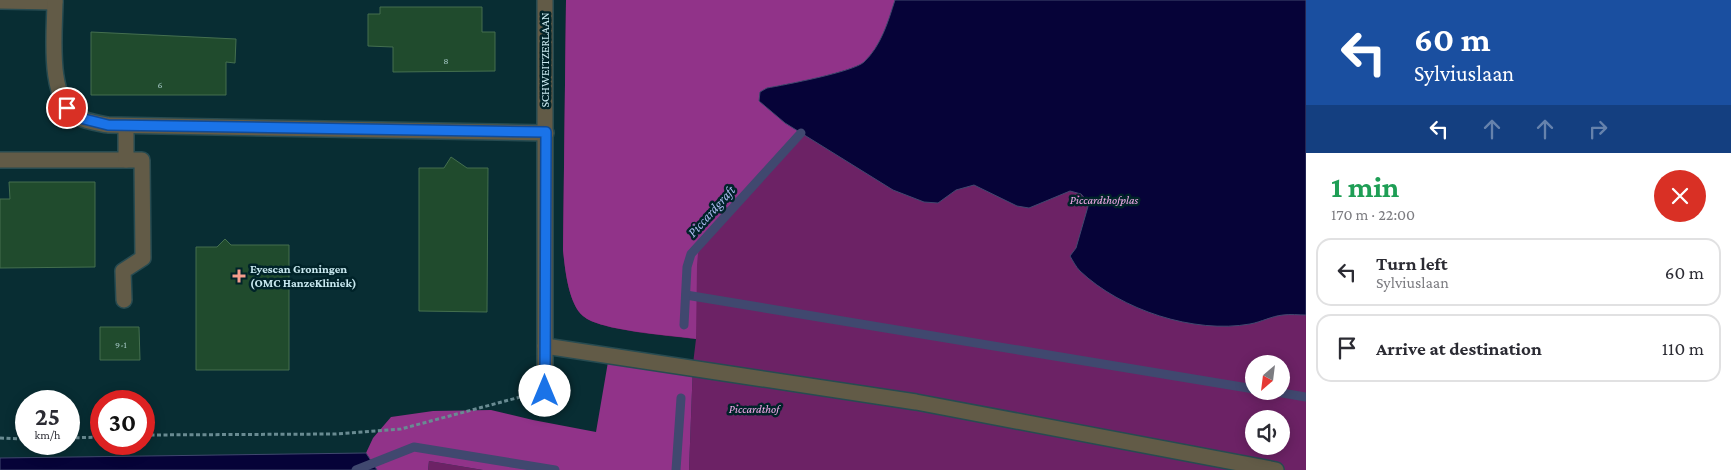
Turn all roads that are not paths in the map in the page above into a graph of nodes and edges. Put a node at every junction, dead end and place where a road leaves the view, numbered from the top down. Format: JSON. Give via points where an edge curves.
{"nodes":[{"id":1,"x":545,"y":0,"type":"edge"},
{"id":2,"x":55,"y":1,"type":"edge"},
{"id":3,"x":0,"y":2,"type":"edge"},
{"id":4,"x":126,"y":126,"type":"junction"},
{"id":5,"x":546,"y":132,"type":"junction"},
{"id":6,"x":0,"y":160,"type":"edge"},
{"id":7,"x":126,"y":160,"type":"junction"},
{"id":8,"x":124,"y":300,"type":"dead end"},
{"id":9,"x":545,"y":346,"type":"junction"},
{"id":10,"x":545,"y":391,"type":"road end"},
{"id":11,"x":1276,"y":470,"type":"edge"}],
"edges":[{"from":1,"to":5,"type":"street","name":"SCHWEITZERLAAN"},
{"from":2,"to":3,"type":"street"},
{"from":2,"to":4,"type":"street","via":[[55,79],[59,94],[76,117]]},
{"from":4,"to":5,"type":"street"},
{"from":4,"to":7,"type":"street"},
{"from":5,"to":9,"type":"street","name":"SCHWEITZERLAAN"},
{"from":6,"to":7,"type":"street"},
{"from":7,"to":8,"type":"street","via":[[142,160],[143,258],[123,271]]},
{"from":9,"to":10,"type":"street","name":"SCHWEITZERLAAN"},
{"from":9,"to":11,"type":"street","via":[[916,402]]}]}
